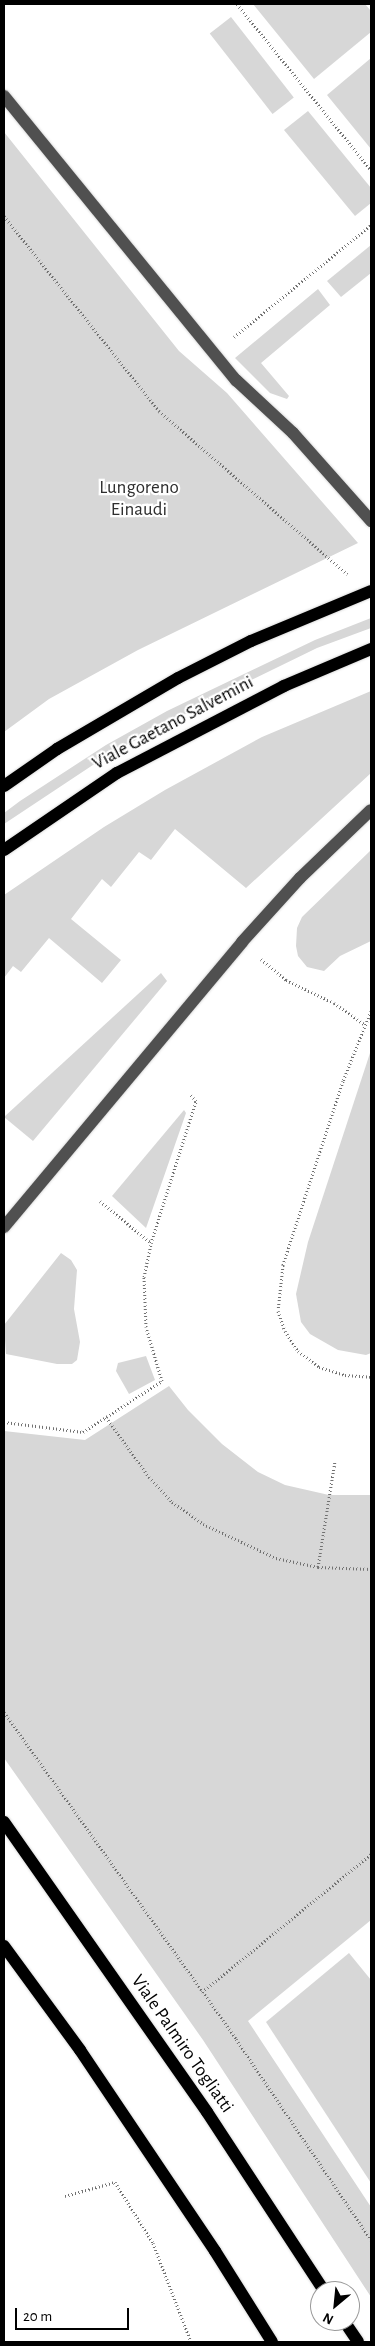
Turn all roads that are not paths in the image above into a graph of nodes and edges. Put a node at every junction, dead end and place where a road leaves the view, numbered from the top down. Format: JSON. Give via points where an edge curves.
{"nodes":[{"id":1,"x":4,"y":96,"type":"edge"},
{"id":2,"x":371,"y":521,"type":"edge"},
{"id":3,"x":367,"y":593,"type":"edge"},
{"id":4,"x":371,"y":649,"type":"edge"},
{"id":5,"x":4,"y":786,"type":"edge"},
{"id":6,"x":371,"y":810,"type":"edge"},
{"id":7,"x":4,"y":850,"type":"edge"},
{"id":8,"x":4,"y":1227,"type":"edge"},
{"id":9,"x":4,"y":1822,"type":"edge"},
{"id":10,"x":4,"y":1946,"type":"edge"},
{"id":11,"x":317,"y":2281,"type":"edge"},
{"id":12,"x":351,"y":2331,"type":"edge"},
{"id":13,"x":272,"y":2342,"type":"edge"},
{"id":14,"x":358,"y":2342,"type":"edge"}],
"edges":[{"from":1,"to":2,"type":"street","via":[[214,354],[252,396],[293,433]]},
{"from":3,"to":5,"type":"main road","name":"Viale Gaetano Salvemini","via":[[251,640],[178,678],[57,749]]},
{"from":4,"to":7,"type":"main road","name":"Viale Gaetano Salvemini","via":[[284,686],[117,772]]},
{"from":6,"to":8,"type":"street","via":[[300,878],[242,942]]},
{"from":9,"to":11,"type":"main road","name":"Viale Palmiro Togliatti","via":[[207,2112]]},
{"from":10,"to":13,"type":"main road","via":[[80,2050]]},
{"from":12,"to":14,"type":"main road"}]}
